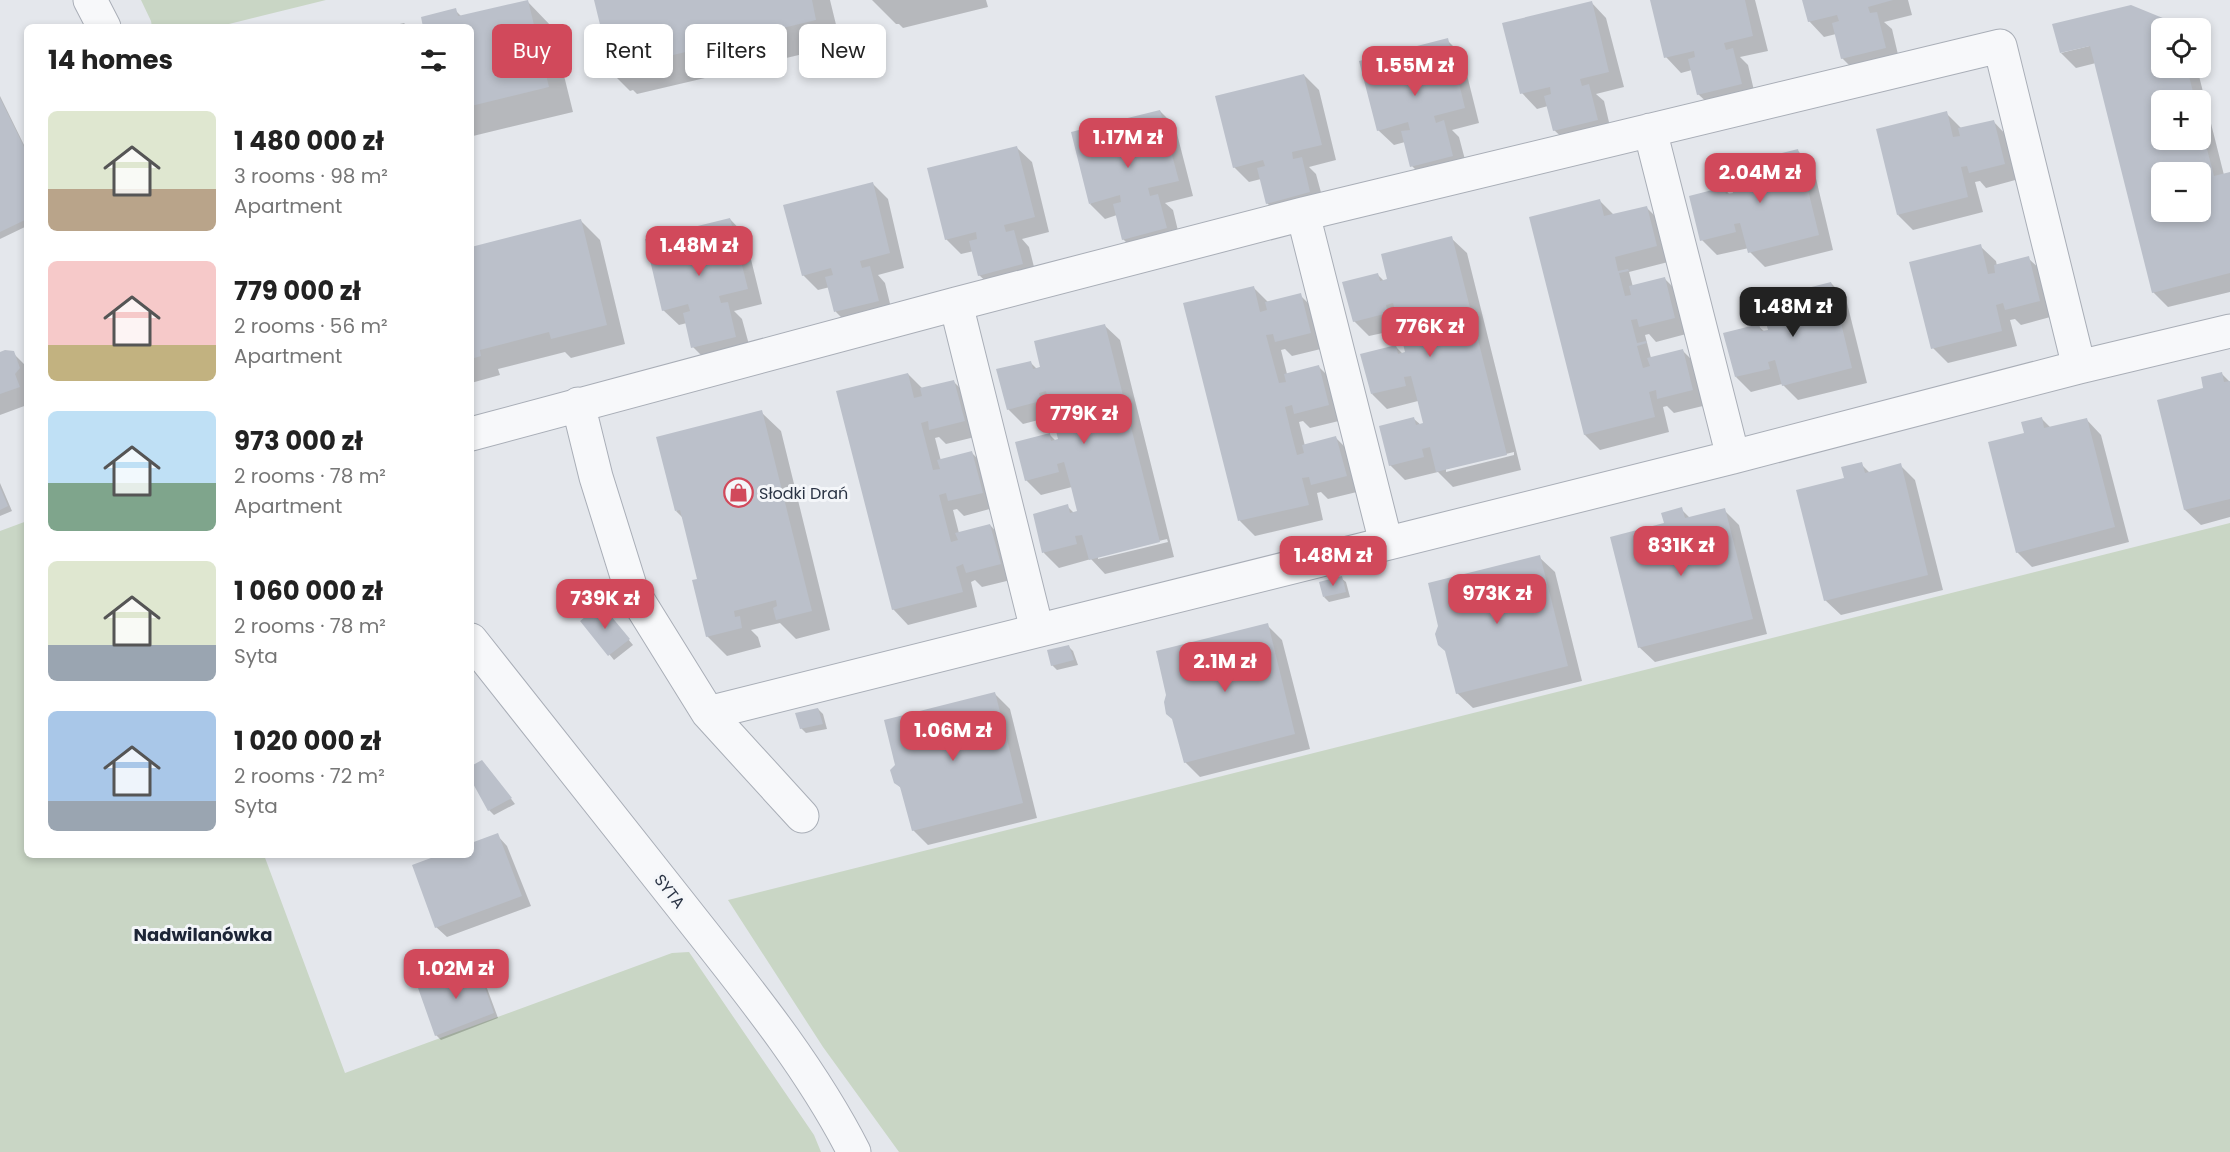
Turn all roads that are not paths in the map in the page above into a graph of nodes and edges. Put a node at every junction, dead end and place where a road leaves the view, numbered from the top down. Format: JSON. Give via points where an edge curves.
{"nodes":[{"id":1,"x":90,"y":0,"type":"edge"},
{"id":2,"x":102,"y":24,"type":"edge"},
{"id":3,"x":1650,"y":130,"type":"junction"},
{"id":4,"x":1303,"y":214,"type":"junction"},
{"id":5,"x":956,"y":304,"type":"junction"},
{"id":6,"x":2230,"y":331,"type":"edge"},
{"id":7,"x":2079,"y":367,"type":"junction"},
{"id":8,"x":578,"y":404,"type":"junction"},
{"id":9,"x":474,"y":433,"type":"edge"},
{"id":10,"x":1732,"y":457,"type":"junction"},
{"id":11,"x":1386,"y":543,"type":"junction"},
{"id":12,"x":1037,"y":630,"type":"junction"},
{"id":13,"x":474,"y":644,"type":"edge"},
{"id":14,"x":708,"y":713,"type":"junction"},
{"id":15,"x":802,"y":816,"type":"dead end"},
{"id":16,"x":854,"y":1152,"type":"edge"}],
"edges":[{"from":1,"to":2,"type":"street"},
{"from":3,"to":4,"type":"street"},
{"from":3,"to":7,"type":"street","via":[[2000,46]]},
{"from":3,"to":10,"type":"street"},
{"from":4,"to":5,"type":"street"},
{"from":4,"to":11,"type":"street"},
{"from":5,"to":8,"type":"street"},
{"from":5,"to":12,"type":"street"},
{"from":6,"to":7,"type":"street"},
{"from":7,"to":10,"type":"street"},
{"from":8,"to":9,"type":"street"},
{"from":8,"to":14,"type":"street","via":[[631,589]]},
{"from":10,"to":11,"type":"street"},
{"from":11,"to":12,"type":"street"},
{"from":12,"to":14,"type":"street"},
{"from":13,"to":16,"type":"street","name":"SYTA","via":[[803,1065]]},
{"from":14,"to":15,"type":"street"}]}
